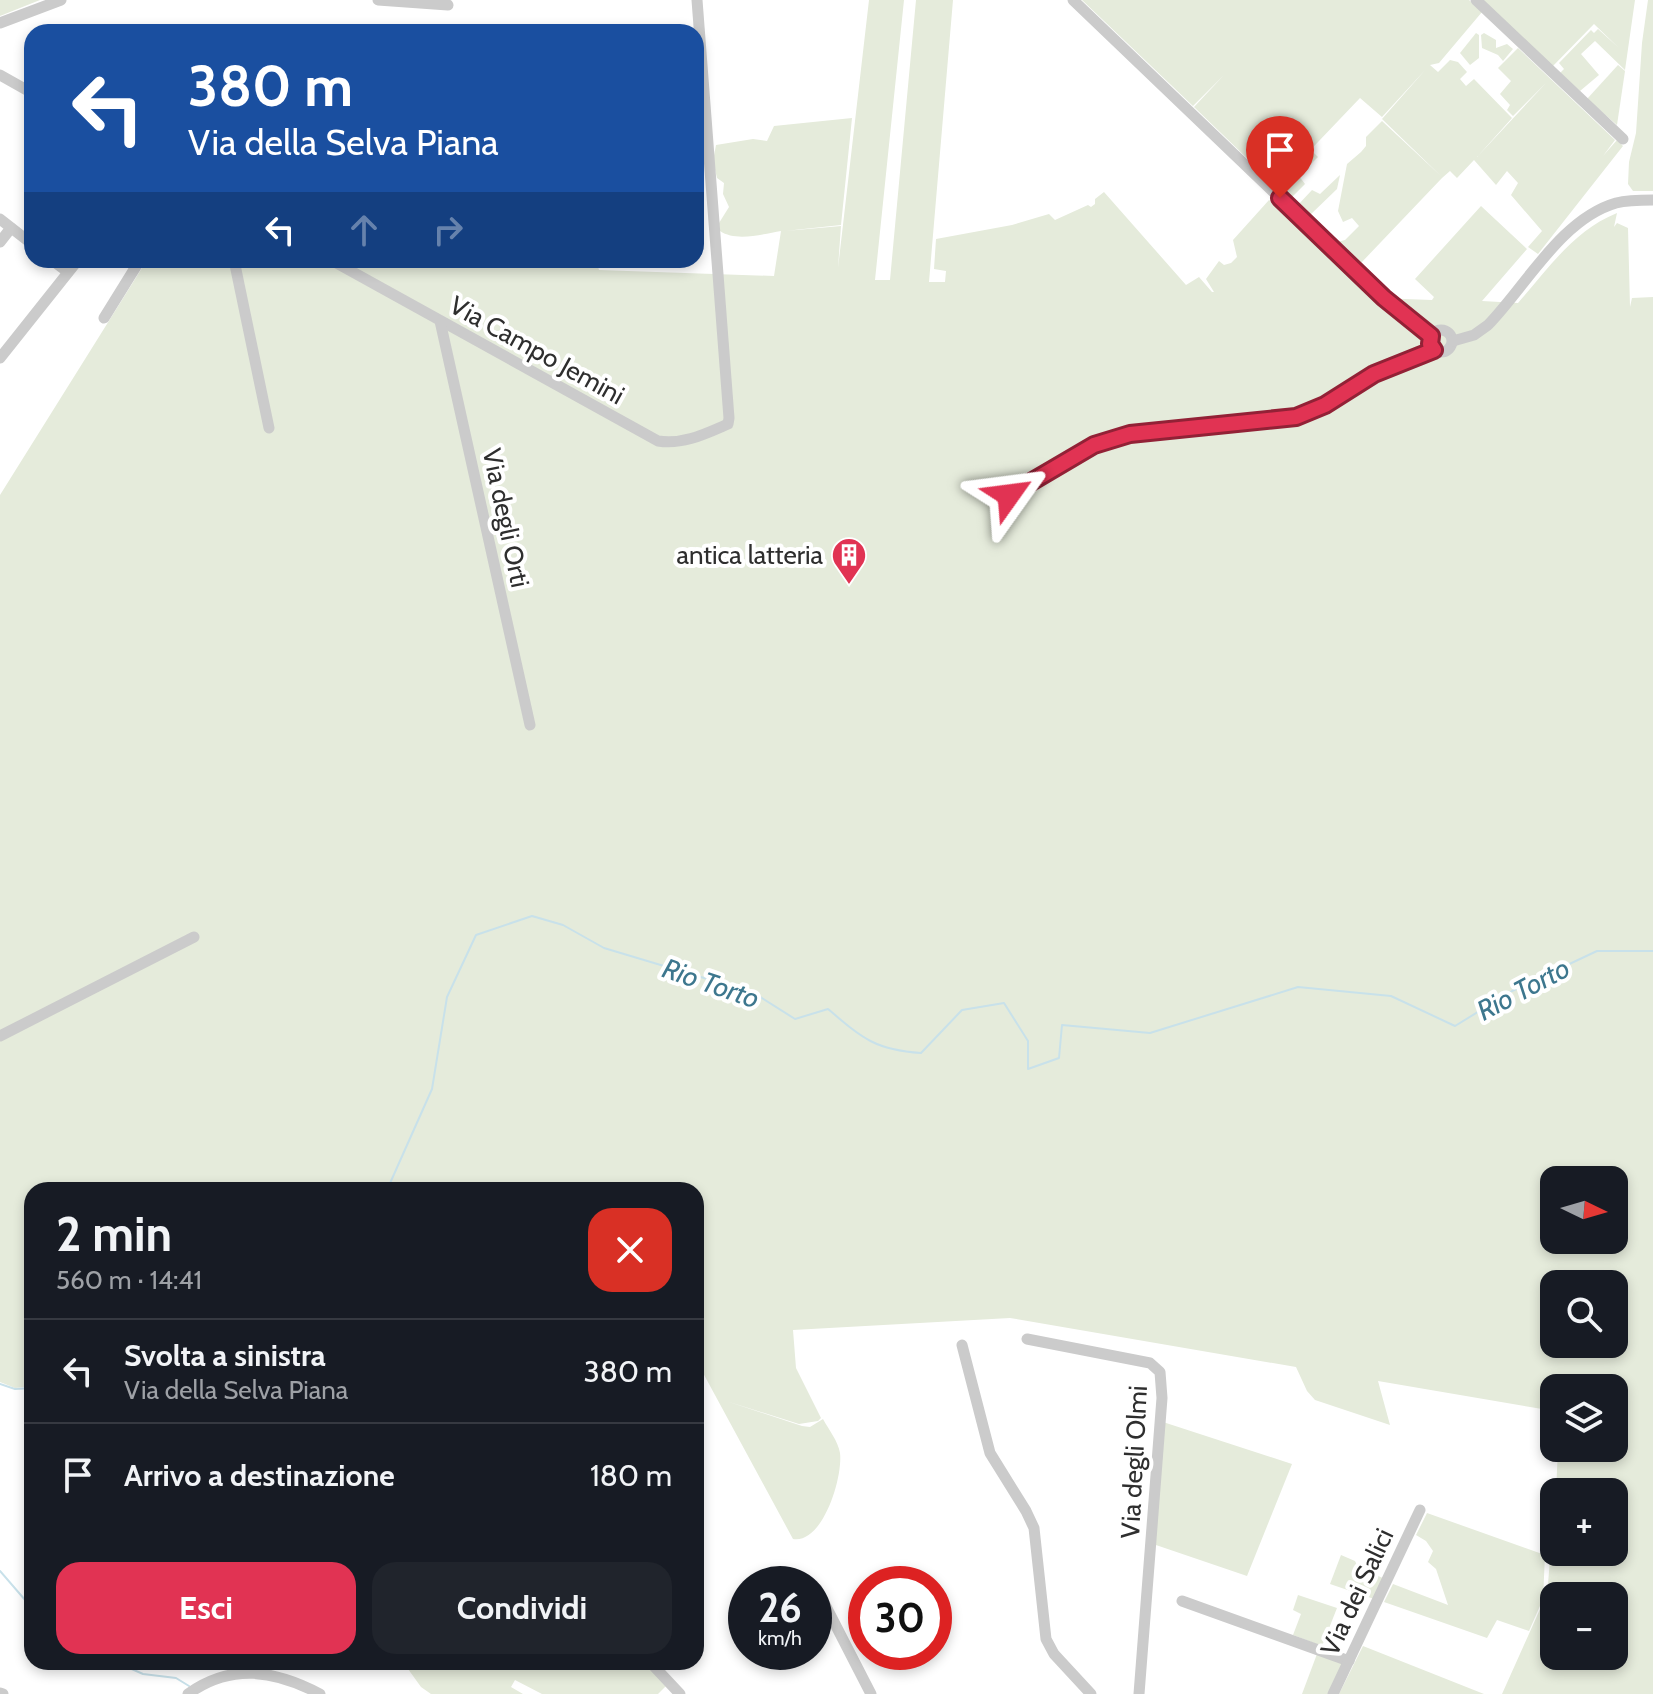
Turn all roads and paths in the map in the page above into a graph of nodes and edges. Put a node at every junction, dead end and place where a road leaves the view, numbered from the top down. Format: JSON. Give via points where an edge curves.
{"nodes":[{"id":1,"x":61,"y":0,"type":"edge"},
{"id":2,"x":378,"y":0,"type":"edge"},
{"id":3,"x":697,"y":0,"type":"edge"},
{"id":4,"x":1073,"y":0,"type":"edge"},
{"id":5,"x":1476,"y":0,"type":"edge"},
{"id":6,"x":448,"y":5,"type":"dead end"},
{"id":7,"x":0,"y":23,"type":"edge"},
{"id":8,"x":699,"y":24,"type":"edge"},
{"id":9,"x":0,"y":75,"type":"edge"},
{"id":10,"x":24,"y":88,"type":"edge"},
{"id":11,"x":704,"y":89,"type":"edge"},
{"id":12,"x":1623,"y":139,"type":"dead end"},
{"id":13,"x":1653,"y":200,"type":"edge"},
{"id":14,"x":0,"y":219,"type":"edge"},
{"id":15,"x":11,"y":228,"type":"junction"},
{"id":16,"x":24,"y":238,"type":"edge"},
{"id":17,"x":0,"y":242,"type":"edge"},
{"id":18,"x":63,"y":268,"type":"edge"},
{"id":19,"x":71,"y":268,"type":"edge"},
{"id":20,"x":135,"y":268,"type":"edge"},
{"id":21,"x":236,"y":268,"type":"edge"},
{"id":22,"x":345,"y":268,"type":"edge"},
{"id":23,"x":68,"y":272,"type":"junction"},
{"id":24,"x":104,"y":318,"type":"dead end"},
{"id":25,"x":440,"y":321,"type":"junction"},
{"id":26,"x":1431,"y":336,"type":"junction"},
{"id":27,"x":1453,"y":341,"type":"junction"},
{"id":28,"x":1434,"y":350,"type":"junction"},
{"id":29,"x":0,"y":358,"type":"edge"},
{"id":30,"x":269,"y":428,"type":"dead end"},
{"id":31,"x":1009,"y":495,"type":"dead end"},
{"id":32,"x":530,"y":725,"type":"dead end"},
{"id":33,"x":194,"y":937,"type":"dead end"},
{"id":34,"x":0,"y":1036,"type":"edge"},
{"id":35,"x":1027,"y":1339,"type":"dead end"},
{"id":36,"x":962,"y":1345,"type":"dead end"},
{"id":37,"x":1420,"y":1510,"type":"dead end"},
{"id":38,"x":1182,"y":1601,"type":"dead end"},
{"id":39,"x":832,"y":1618,"type":"edge"},
{"id":40,"x":1349,"y":1661,"type":"junction"},
{"id":41,"x":658,"y":1670,"type":"edge"},
{"id":42,"x":188,"y":1694,"type":"edge"},
{"id":43,"x":320,"y":1694,"type":"edge"},
{"id":44,"x":680,"y":1694,"type":"edge"},
{"id":45,"x":871,"y":1694,"type":"edge"},
{"id":46,"x":1091,"y":1694,"type":"edge"},
{"id":47,"x":1139,"y":1694,"type":"edge"},
{"id":48,"x":1333,"y":1694,"type":"edge"}],
"edges":[{"from":1,"to":7,"type":"street"},
{"from":2,"to":6,"type":"street"},
{"from":3,"to":8,"type":"street","name":"Via Campo Jemini"},
{"from":4,"to":26,"type":"street","via":[[1384,298]]},
{"from":5,"to":12,"type":"street"},
{"from":9,"to":10,"type":"street"},
{"from":11,"to":25,"type":"street","name":"Via Campo Jemini","via":[[728,424],[692,439],[658,441]]},
{"from":13,"to":27,"type":"street","via":[[1616,203],[1586,218],[1564,236],[1488,325]]},
{"from":14,"to":15,"type":"street"},
{"from":15,"to":16,"type":"street"},
{"from":15,"to":17,"type":"street"},
{"from":18,"to":23,"type":"street"},
{"from":19,"to":23,"type":"street"},
{"from":20,"to":24,"type":"street"},
{"from":21,"to":30,"type":"street"},
{"from":22,"to":25,"type":"street","name":"Via Campo Jemini"},
{"from":23,"to":29,"type":"street"},
{"from":25,"to":32,"type":"street","name":"Via degli Orti"},
{"from":26,"to":27,"type":"street","via":[[1444,330]]},
{"from":26,"to":28,"type":"street"},
{"from":27,"to":28,"type":"street","via":[[1448,351]]},
{"from":28,"to":31,"type":"street","via":[[1374,374],[1296,417],[1104,440]]},
{"from":33,"to":34,"type":"street"},
{"from":35,"to":47,"type":"street","name":"Via degli Olmi","via":[[1150,1363],[1160,1372]]},
{"from":36,"to":46,"type":"street","via":[[990,1453],[1034,1528],[1046,1639]]},
{"from":37,"to":40,"type":"street","name":"Via dei Salici"},
{"from":38,"to":40,"type":"street"},
{"from":39,"to":45,"type":"street"},
{"from":40,"to":48,"type":"street","name":"Via dei Salici"},
{"from":41,"to":44,"type":"street"},
{"from":42,"to":43,"type":"street","via":[[224,1675],[248,1672]]}]}
